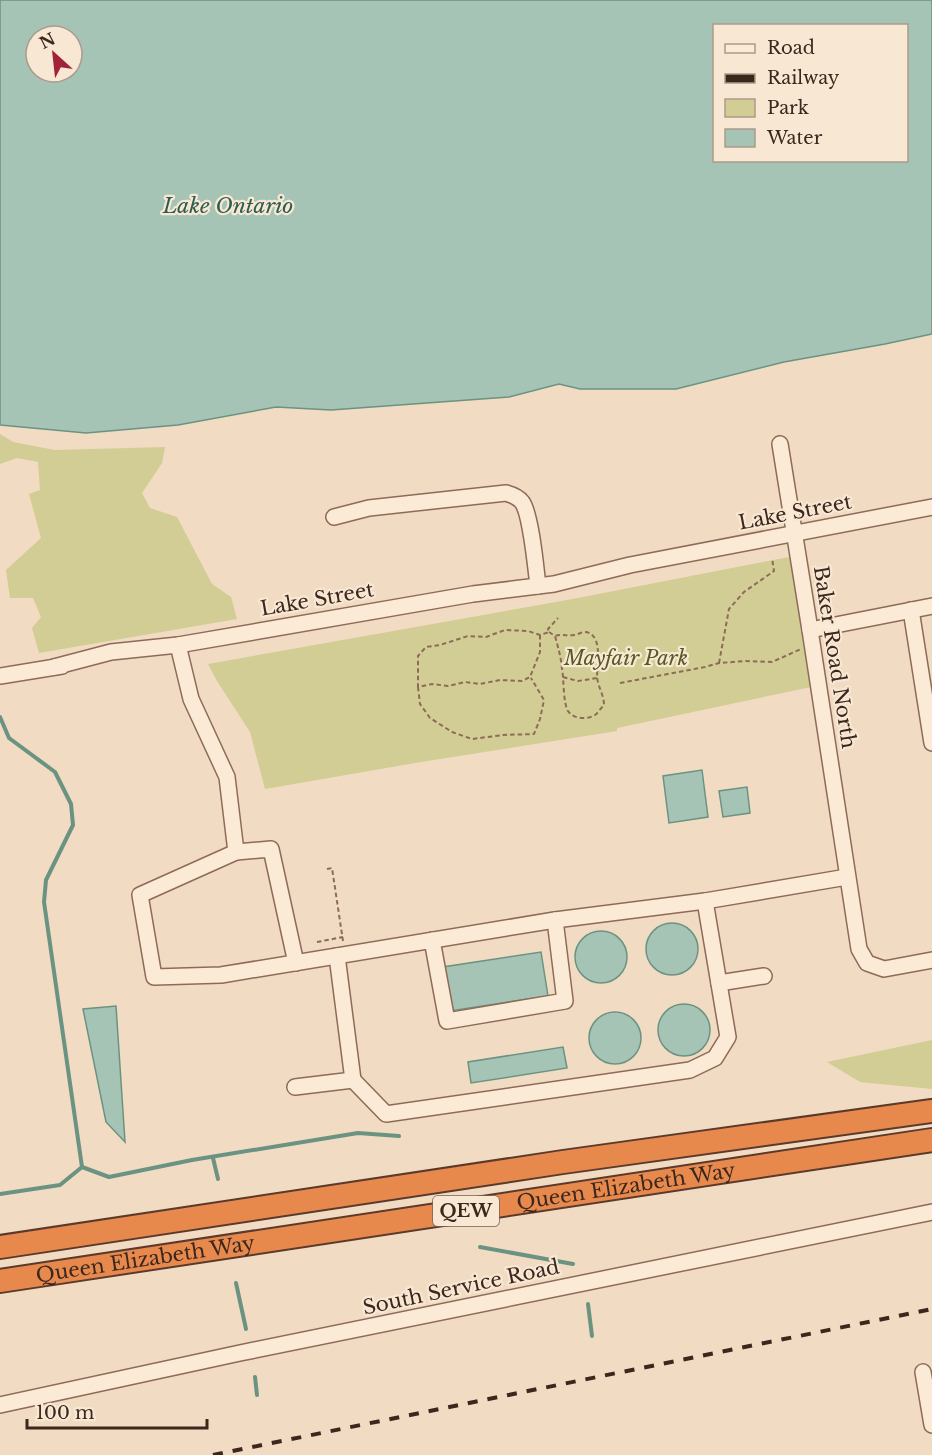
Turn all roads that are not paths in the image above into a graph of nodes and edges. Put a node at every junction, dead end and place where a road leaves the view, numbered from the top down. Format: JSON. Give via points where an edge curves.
{"nodes":[{"id":1,"x":780,"y":444,"type":"dead end"},
{"id":2,"x":932,"y":507,"type":"edge"},
{"id":3,"x":334,"y":517,"type":"dead end"},
{"id":4,"x":794,"y":533,"type":"junction"},
{"id":5,"x":537,"y":582,"type":"junction"},
{"id":6,"x":932,"y":606,"type":"edge"},
{"id":7,"x":911,"y":610,"type":"junction"},
{"id":8,"x":810,"y":630,"type":"junction"},
{"id":9,"x":173,"y":646,"type":"junction"},
{"id":10,"x":0,"y":676,"type":"edge"},
{"id":11,"x":932,"y":743,"type":"edge"},
{"id":12,"x":236,"y":852,"type":"junction"},
{"id":13,"x":847,"y":877,"type":"junction"},
{"id":14,"x":705,"y":902,"type":"junction"},
{"id":15,"x":555,"y":920,"type":"junction"},
{"id":16,"x":432,"y":940,"type":"junction"},
{"id":17,"x":341,"y":955,"type":"junction"},
{"id":18,"x":932,"y":960,"type":"edge"},
{"id":19,"x":296,"y":963,"type":"junction"},
{"id":20,"x":764,"y":976,"type":"dead end"},
{"id":21,"x":719,"y":983,"type":"junction"},
{"id":22,"x":352,"y":1080,"type":"junction"},
{"id":23,"x":296,"y":1087,"type":"dead end"},
{"id":24,"x":932,"y":1111,"type":"edge"},
{"id":25,"x":932,"y":1140,"type":"edge"},
{"id":26,"x":932,"y":1212,"type":"edge"},
{"id":27,"x":0,"y":1248,"type":"edge"},
{"id":28,"x":0,"y":1281,"type":"edge"},
{"id":29,"x":923,"y":1372,"type":"dead end"},
{"id":30,"x":0,"y":1405,"type":"edge"},
{"id":31,"x":932,"y":1425,"type":"edge"}],
"edges":[{"from":1,"to":4,"type":"street","name":"Baker Road North"},
{"from":2,"to":4,"type":"street","name":"Lake Street"},
{"from":3,"to":5,"type":"street","via":[[369,508],[506,493],[523,503],[528,513]]},
{"from":4,"to":5,"type":"street","name":"Lake Street"},
{"from":4,"to":8,"type":"street","name":"Baker Road North"},
{"from":5,"to":9,"type":"street","name":"Lake Street"},
{"from":6,"to":7,"type":"street"},
{"from":7,"to":8,"type":"street"},
{"from":7,"to":11,"type":"street"},
{"from":8,"to":13,"type":"street","name":"Baker Road North"},
{"from":9,"to":10,"type":"street","name":"Lake Street","via":[[112,661]]},
{"from":9,"to":12,"type":"street","via":[[191,699],[227,777]]},
{"from":12,"to":19,"type":"street","via":[[271,849]]},
{"from":12,"to":19,"type":"street","via":[[140,895],[154,977],[221,975]]},
{"from":13,"to":14,"type":"street"},
{"from":13,"to":18,"type":"street","name":"Baker Road North","via":[[859,949],[867,963],[884,969]]},
{"from":14,"to":15,"type":"street"},
{"from":14,"to":21,"type":"street"},
{"from":15,"to":16,"type":"street"},
{"from":15,"to":16,"type":"street","via":[[565,1001],[447,1021]]},
{"from":16,"to":17,"type":"street"},
{"from":17,"to":19,"type":"street"},
{"from":17,"to":22,"type":"street"},
{"from":20,"to":21,"type":"street"},
{"from":21,"to":22,"type":"street","via":[[728,1037],[715,1058],[690,1070],[386,1114]]},
{"from":22,"to":23,"type":"street"},
{"from":24,"to":27,"type":"highway","name":"Queen Elizabeth Way","number":"QEW"},
{"from":25,"to":28,"type":"highway","name":"Queen Elizabeth Way","number":"QEW"},
{"from":26,"to":30,"type":"street","name":"South Service Road"},
{"from":29,"to":31,"type":"street"}]}
